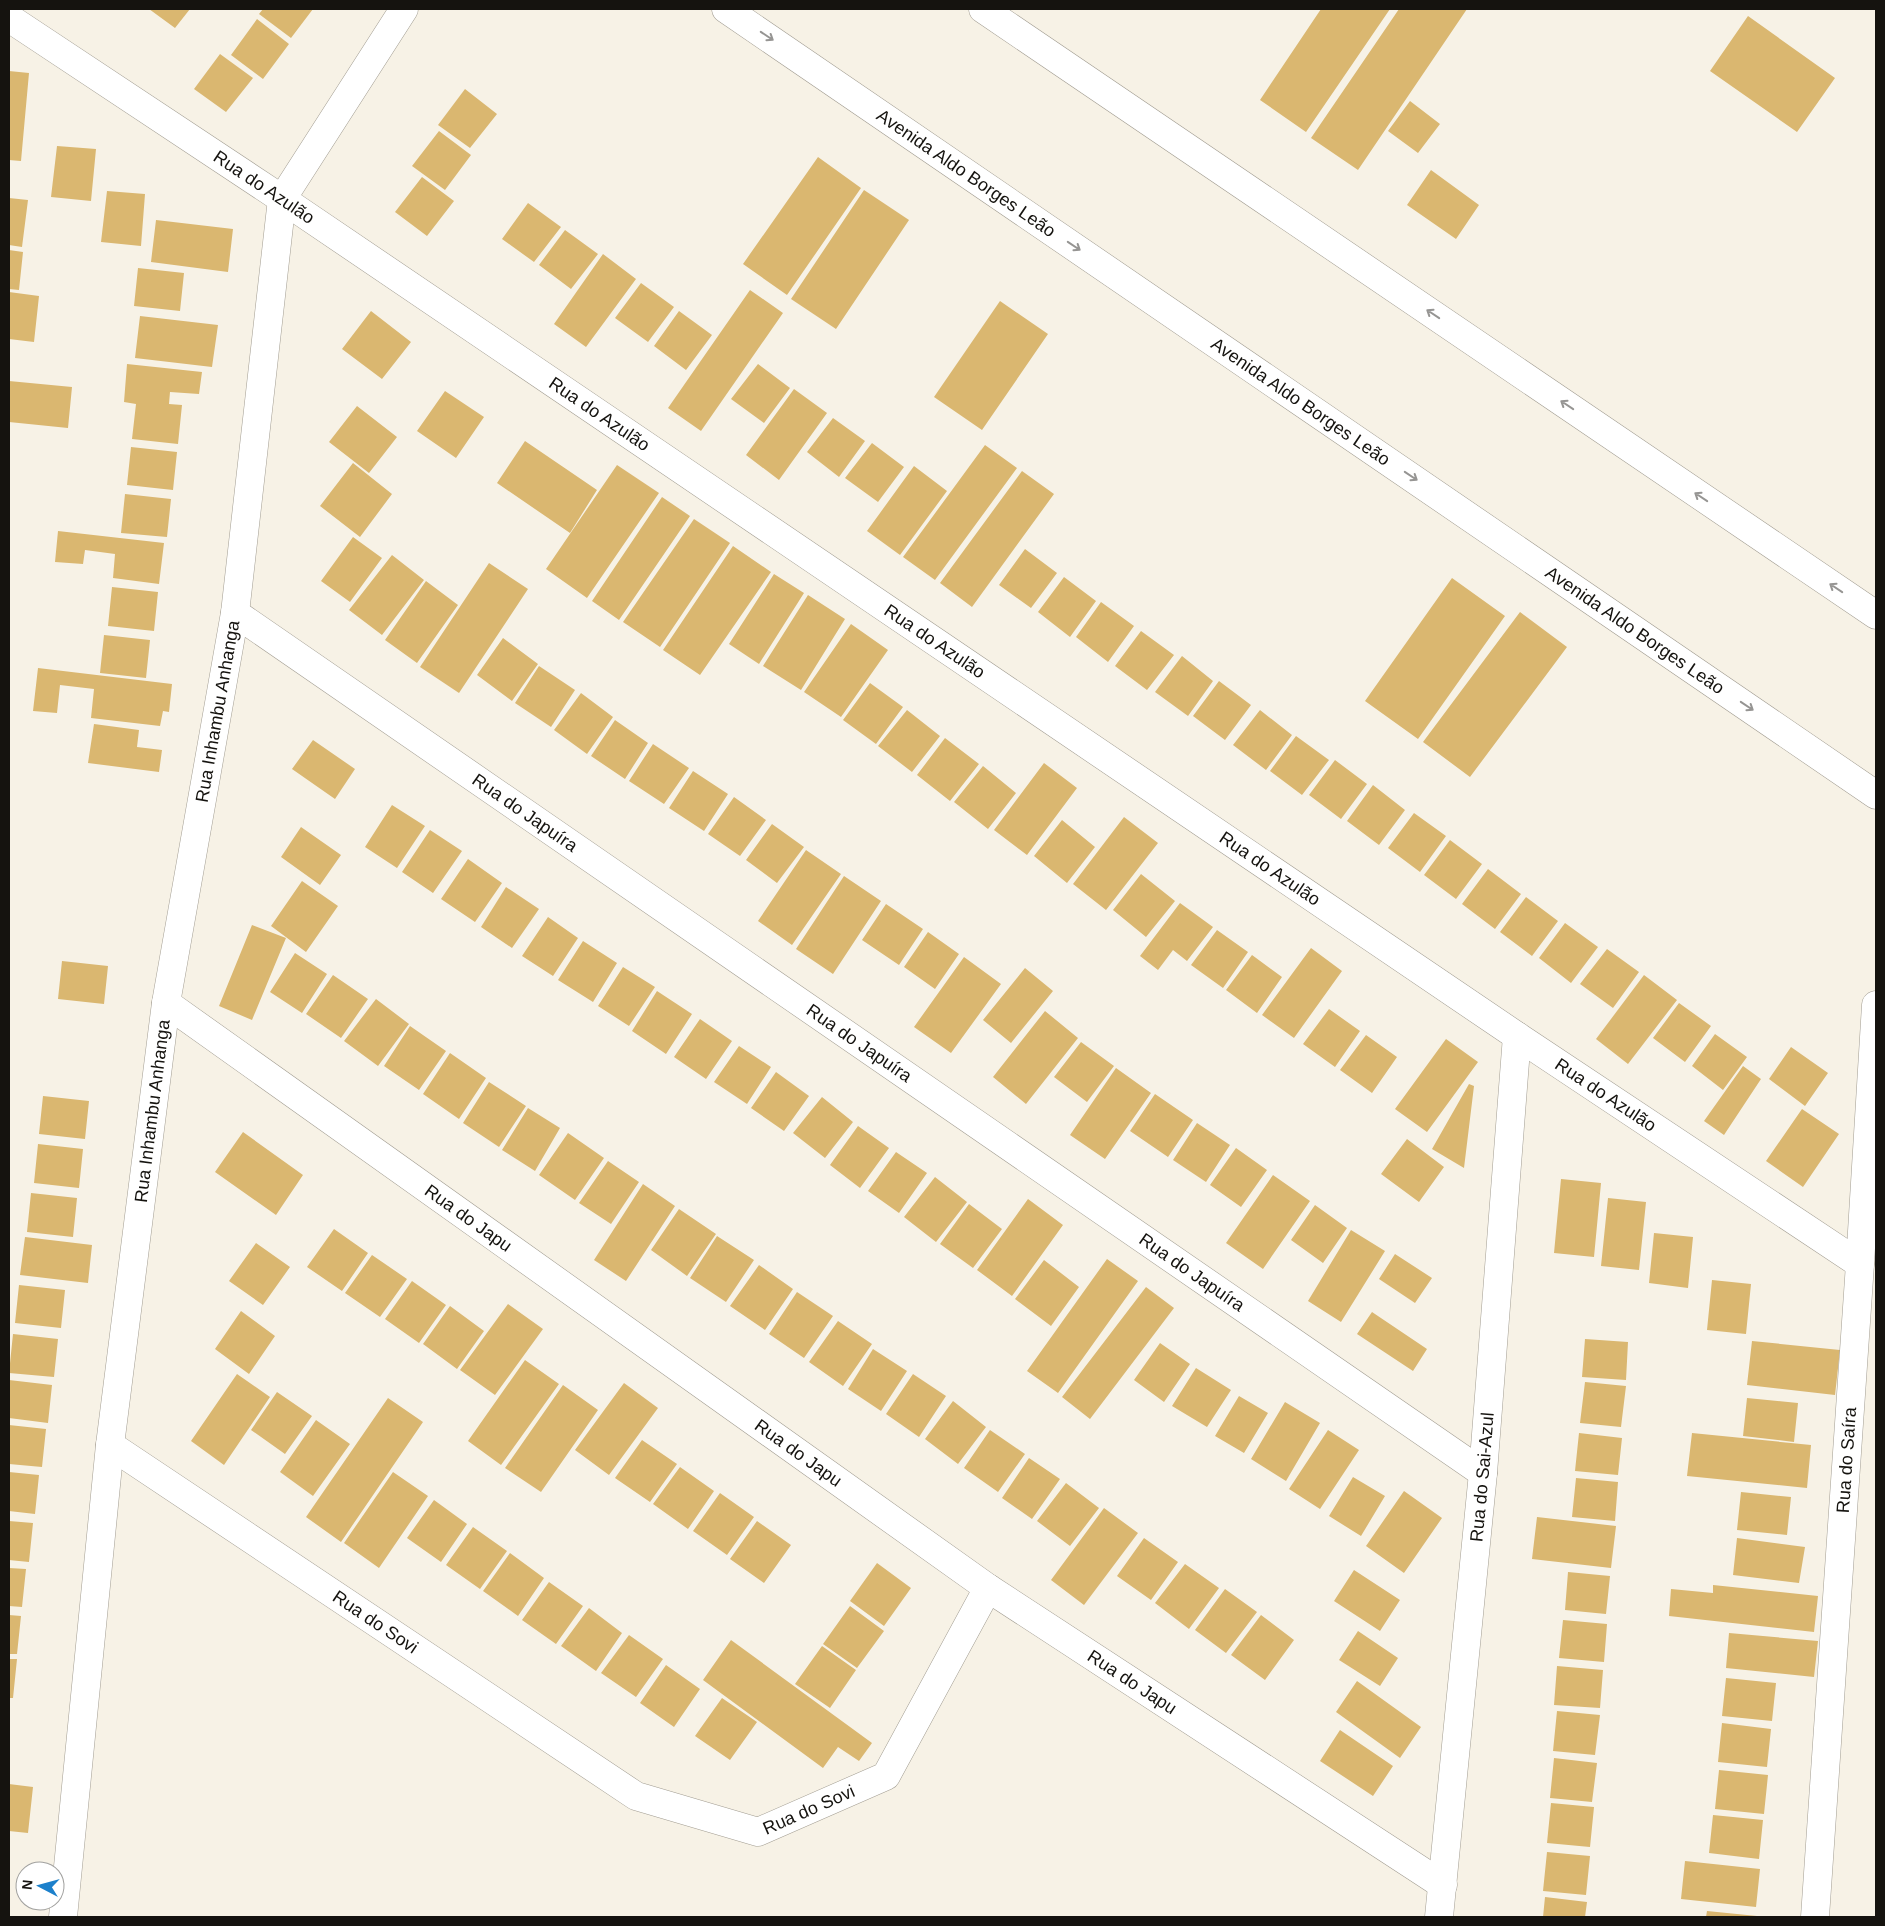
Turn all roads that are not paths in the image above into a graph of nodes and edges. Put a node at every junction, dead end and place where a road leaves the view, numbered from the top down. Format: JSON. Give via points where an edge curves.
{"nodes":[{"id":1,"x":404,"y":9,"type":"edge"},
{"id":2,"x":726,"y":9,"type":"edge"},
{"id":3,"x":983,"y":9,"type":"edge"},
{"id":4,"x":9,"y":18,"type":"edge"},
{"id":5,"x":282,"y":199,"type":"junction"},
{"id":6,"x":235,"y":613,"type":"junction"},
{"id":7,"x":1876,"y":615,"type":"edge"},
{"id":8,"x":1876,"y":795,"type":"edge"},
{"id":9,"x":166,"y":1003,"type":"junction"},
{"id":10,"x":1876,"y":1005,"type":"edge"},
{"id":11,"x":1518,"y":1036,"type":"junction"},
{"id":12,"x":1860,"y":1264,"type":"junction"},
{"id":13,"x":110,"y":1445,"type":"junction"},
{"id":14,"x":1483,"y":1473,"type":"junction"},
{"id":15,"x":988,"y":1588,"type":"junction"},
{"id":16,"x":1443,"y":1885,"type":"junction"},
{"id":17,"x":63,"y":1917,"type":"edge"},
{"id":18,"x":1439,"y":1917,"type":"edge"},
{"id":19,"x":1815,"y":1917,"type":"edge"}],
"edges":[{"from":1,"to":5,"type":"street","name":"Rua Inhambu Anhanga"},
{"from":2,"to":8,"type":"street","name":"Avenida Aldo Borges Leão","one_way":true},
{"from":7,"to":3,"type":"street","one_way":true},
{"from":4,"to":5,"type":"street","name":"Rua do Azulão"},
{"from":5,"to":6,"type":"street","name":"Rua Inhambu Anhanga"},
{"from":5,"to":11,"type":"street","name":"Rua do Azulão"},
{"from":6,"to":9,"type":"street","name":"Rua Inhambu Anhanga"},
{"from":6,"to":14,"type":"street","name":"Rua do Japuíra"},
{"from":9,"to":13,"type":"street","name":"Rua Inhambu Anhanga"},
{"from":9,"to":15,"type":"street","name":"Rua do Japu"},
{"from":10,"to":12,"type":"street","name":"Rua do Saíra"},
{"from":11,"to":12,"type":"street","name":"Rua do Azulão"},
{"from":11,"to":14,"type":"street","name":"Rua do Sai-Azul"},
{"from":12,"to":19,"type":"street","name":"Rua do Saíra"},
{"from":13,"to":15,"type":"street","name":"Rua do Sovi","via":[[636,1796],[758,1832],[886,1776]]},
{"from":13,"to":17,"type":"street"},
{"from":14,"to":16,"type":"street","name":"Rua do Sai-Azul"},
{"from":15,"to":16,"type":"street","name":"Rua do Japu"},
{"from":16,"to":18,"type":"street","name":"Rua do Sai-Azul"}]}
